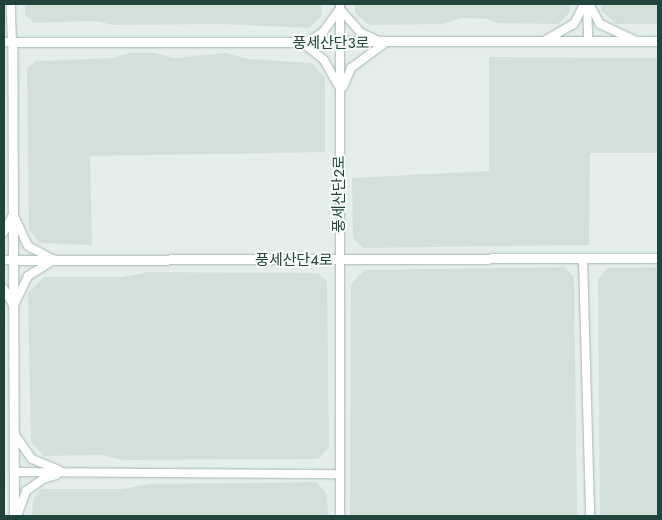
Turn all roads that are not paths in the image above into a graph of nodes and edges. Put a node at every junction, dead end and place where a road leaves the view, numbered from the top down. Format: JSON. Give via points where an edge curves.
{"nodes":[{"id":1,"x":10,"y":4,"type":"edge"},
{"id":2,"x":587,"y":4,"type":"edge"},
{"id":3,"x":340,"y":6,"type":"edge"},
{"id":4,"x":8,"y":42,"type":"edge"},
{"id":5,"x":542,"y":42,"type":"junction"},
{"id":6,"x":588,"y":42,"type":"junction"},
{"id":7,"x":639,"y":42,"type":"junction"},
{"id":8,"x":658,"y":42,"type":"edge"},
{"id":9,"x":304,"y":44,"type":"junction"},
{"id":10,"x":342,"y":44,"type":"junction"},
{"id":11,"x":385,"y":44,"type":"junction"},
{"id":12,"x":341,"y":92,"type":"junction"},
{"id":13,"x":13,"y":214,"type":"junction"},
{"id":14,"x":4,"y":232,"type":"edge"},
{"id":15,"x":583,"y":258,"type":"junction"},
{"id":16,"x":658,"y":258,"type":"edge"},
{"id":17,"x":9,"y":260,"type":"edge"},
{"id":18,"x":54,"y":260,"type":"junction"},
{"id":19,"x":340,"y":261,"type":"junction"},
{"id":20,"x":4,"y":289,"type":"edge"},
{"id":21,"x":14,"y":306,"type":"junction"},
{"id":22,"x":15,"y":435,"type":"junction"},
{"id":23,"x":15,"y":472,"type":"junction"},
{"id":24,"x":65,"y":472,"type":"junction"},
{"id":25,"x":340,"y":474,"type":"junction"},
{"id":26,"x":15,"y":516,"type":"edge"},
{"id":27,"x":340,"y":516,"type":"edge"},
{"id":28,"x":590,"y":516,"type":"edge"}],
"edges":[{"from":1,"to":4,"type":"street"},
{"from":2,"to":5,"type":"street","via":[[574,24]]},
{"from":2,"to":6,"type":"street"},
{"from":2,"to":7,"type":"street","via":[[600,24]]},
{"from":3,"to":9,"type":"street","via":[[322,32]]},
{"from":3,"to":10,"type":"street","name":"풍세산단2로"},
{"from":3,"to":11,"type":"street","via":[[361,33]]},
{"from":4,"to":9,"type":"street","name":"풍세산단3로"},
{"from":4,"to":13,"type":"street"},
{"from":5,"to":6,"type":"street","name":"풍세산단3로"},
{"from":5,"to":11,"type":"street","name":"풍세산단3로"},
{"from":6,"to":7,"type":"street","name":"풍세산단3로"},
{"from":7,"to":8,"type":"street","name":"풍세산단3로"},
{"from":9,"to":10,"type":"street","name":"풍세산단3로"},
{"from":9,"to":12,"type":"street","via":[[324,60]]},
{"from":10,"to":11,"type":"street","name":"풍세산단3로"},
{"from":10,"to":12,"type":"street","name":"풍세산단2로"},
{"from":11,"to":12,"type":"street","via":[[351,68]]},
{"from":12,"to":19,"type":"street","name":"풍세산단2로"},
{"from":13,"to":14,"type":"street"},
{"from":13,"to":17,"type":"street"},
{"from":13,"to":18,"type":"street","via":[[28,246]]},
{"from":15,"to":16,"type":"street","name":"풍세산단4로"},
{"from":15,"to":19,"type":"street","name":"풍세산단4로"},
{"from":15,"to":28,"type":"street"},
{"from":17,"to":18,"type":"street","name":"풍세산단4로"},
{"from":17,"to":21,"type":"street"},
{"from":18,"to":19,"type":"street","name":"풍세산단4로"},
{"from":18,"to":21,"type":"street","via":[[28,276]]},
{"from":19,"to":25,"type":"street","name":"풍세산단2로"},
{"from":20,"to":21,"type":"street"},
{"from":21,"to":22,"type":"street"},
{"from":22,"to":23,"type":"street"},
{"from":22,"to":24,"type":"street","via":[[32,459]]},
{"from":23,"to":24,"type":"street"},
{"from":23,"to":26,"type":"street"},
{"from":24,"to":25,"type":"street"},
{"from":24,"to":26,"type":"street","via":[[43,479],[26,491]]},
{"from":25,"to":27,"type":"street","name":"풍세산단2로"}]}
